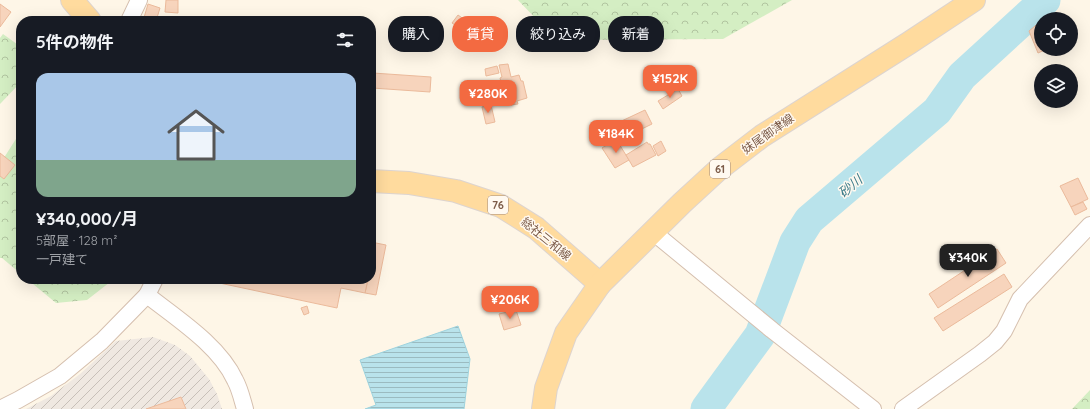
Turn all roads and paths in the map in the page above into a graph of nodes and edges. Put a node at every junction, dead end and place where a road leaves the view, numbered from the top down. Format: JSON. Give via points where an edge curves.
{"nodes":[{"id":1,"x":72,"y":0,"type":"edge"},
{"id":2,"x":138,"y":0,"type":"edge"},
{"id":3,"x":974,"y":0,"type":"edge"},
{"id":4,"x":86,"y":16,"type":"edge"},
{"id":5,"x":131,"y":16,"type":"edge"},
{"id":6,"x":376,"y":181,"type":"edge"},
{"id":7,"x":1090,"y":226,"type":"edge"},
{"id":8,"x":653,"y":232,"type":"junction"},
{"id":9,"x":152,"y":284,"type":"edge"},
{"id":10,"x":600,"y":284,"type":"junction"},
{"id":11,"x":147,"y":295,"type":"junction"},
{"id":12,"x":0,"y":409,"type":"edge"},
{"id":13,"x":245,"y":409,"type":"edge"},
{"id":14,"x":543,"y":409,"type":"edge"},
{"id":15,"x":873,"y":409,"type":"edge"},
{"id":16,"x":903,"y":409,"type":"edge"}],
"edges":[{"from":1,"to":4,"type":"main road"},
{"from":2,"to":5,"type":"street"},
{"from":3,"to":8,"type":"main road","name":"妹尾御津線","number":"61","via":[[762,136],[720,169]]},
{"from":6,"to":10,"type":"main road","name":"総社三和線","number":"76","via":[[410,183],[456,191],[501,206],[536,228]]},
{"from":7,"to":16,"type":"street","via":[[1020,299],[1004,332],[995,342]]},
{"from":8,"to":10,"type":"main road","name":"妹尾御津線","number":"61"},
{"from":8,"to":15,"type":"street"},
{"from":9,"to":11,"type":"street"},
{"from":10,"to":14,"type":"main road","name":"妹尾御津線","number":"61","via":[[566,333],[546,388]]},
{"from":11,"to":12,"type":"street","via":[[102,341],[60,376]]},
{"from":11,"to":13,"type":"street","via":[[206,341],[235,379]]}]}
